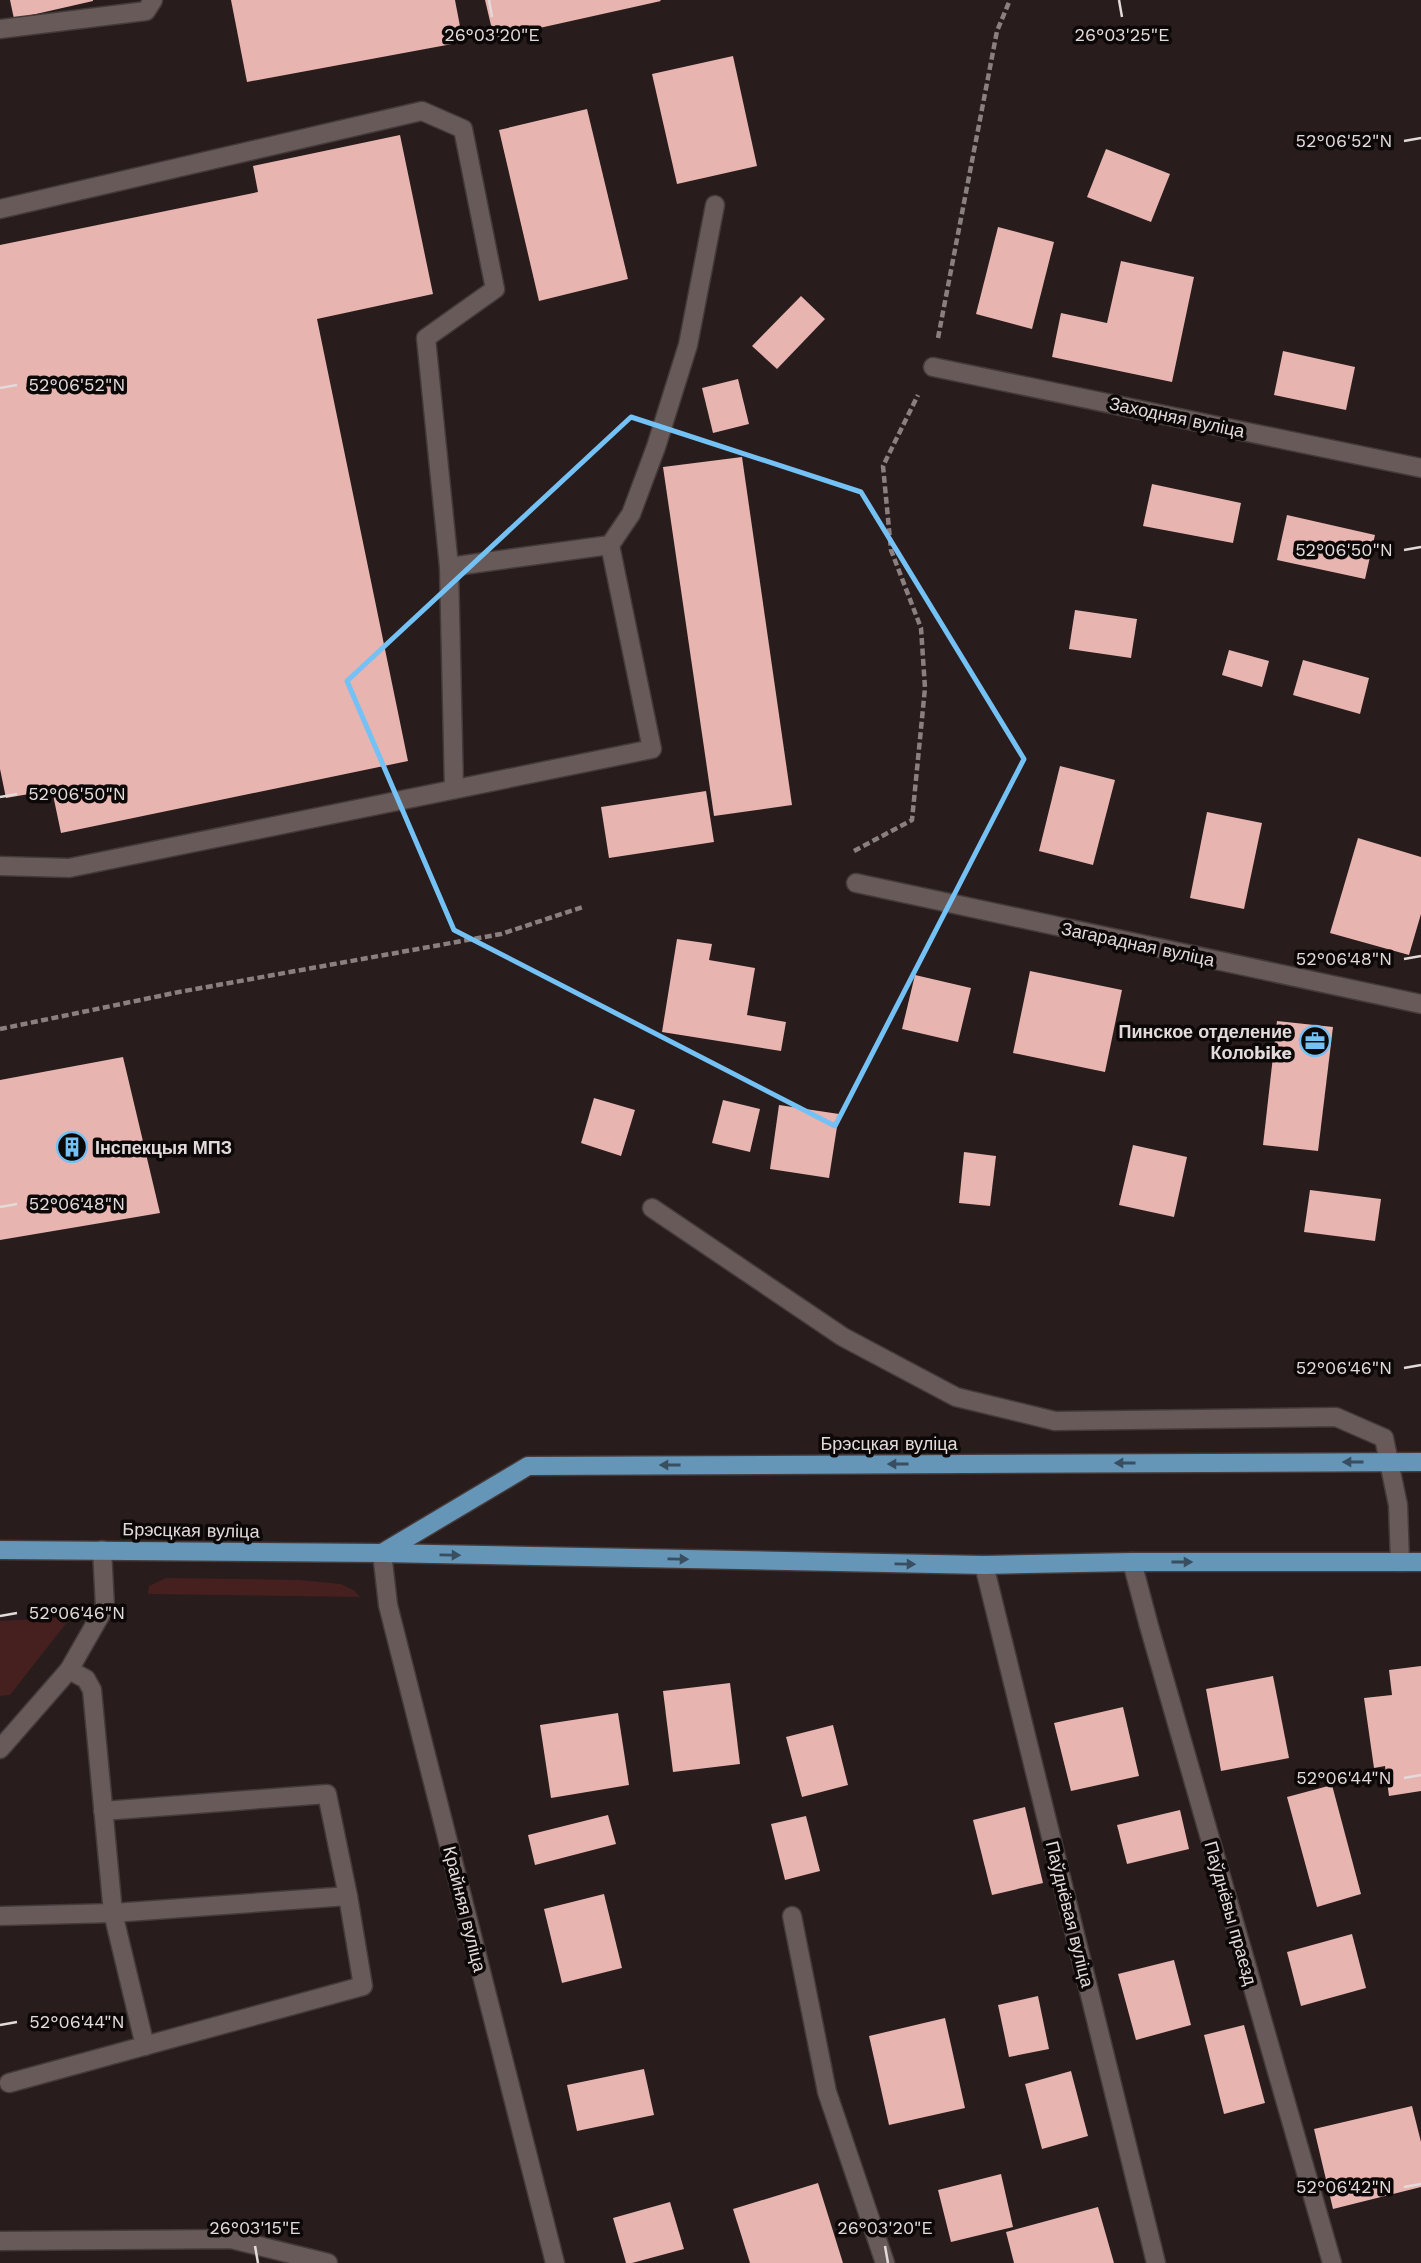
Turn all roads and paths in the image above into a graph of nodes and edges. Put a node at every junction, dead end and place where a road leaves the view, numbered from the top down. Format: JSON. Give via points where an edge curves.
{"nodes":[{"id":1,"x":153,"y":0,"type":"edge"},
{"id":2,"x":1010,"y":0,"type":"edge"},
{"id":3,"x":0,"y":29,"type":"edge"},
{"id":4,"x":715,"y":205,"type":"dead end"},
{"id":5,"x":0,"y":209,"type":"edge"},
{"id":6,"x":933,"y":367,"type":"junction"},
{"id":7,"x":1421,"y":468,"type":"edge"},
{"id":8,"x":610,"y":545,"type":"junction"},
{"id":9,"x":449,"y":567,"type":"junction"},
{"id":10,"x":454,"y":789,"type":"junction"},
{"id":11,"x":0,"y":866,"type":"edge"},
{"id":12,"x":856,"y":883,"type":"joint"},
{"id":13,"x":583,"y":906,"type":"dead end"},
{"id":14,"x":1421,"y":1004,"type":"edge"},
{"id":15,"x":0,"y":1029,"type":"edge"},
{"id":16,"x":652,"y":1208,"type":"dead end"},
{"id":17,"x":1389,"y":1462,"type":"junction"},
{"id":18,"x":1421,"y":1462,"type":"edge"},
{"id":19,"x":0,"y":1550,"type":"edge"},
{"id":20,"x":102,"y":1550,"type":"junction"},
{"id":21,"x":382,"y":1553,"type":"junction"},
{"id":22,"x":1132,"y":1562,"type":"junction"},
{"id":23,"x":1400,"y":1562,"type":"junction"},
{"id":24,"x":1421,"y":1562,"type":"edge"},
{"id":25,"x":984,"y":1565,"type":"junction"},
{"id":26,"x":69,"y":1670,"type":"junction"},
{"id":27,"x":0,"y":1749,"type":"edge"},
{"id":28,"x":103,"y":1811,"type":"junction"},
{"id":29,"x":348,"y":1896,"type":"junction"},
{"id":30,"x":113,"y":1913,"type":"junction"},
{"id":31,"x":0,"y":1916,"type":"edge"},
{"id":32,"x":792,"y":1916,"type":"dead end"},
{"id":33,"x":145,"y":2046,"type":"junction"},
{"id":34,"x":9,"y":2083,"type":"dead end"},
{"id":35,"x":0,"y":2241,"type":"edge"},
{"id":36,"x":328,"y":2263,"type":"edge"},
{"id":37,"x":555,"y":2263,"type":"edge"},
{"id":38,"x":885,"y":2263,"type":"edge"},
{"id":39,"x":1156,"y":2263,"type":"edge"},
{"id":40,"x":1332,"y":2263,"type":"edge"}],
"edges":[{"from":1,"to":3,"type":"street","via":[[146,11]]},
{"from":2,"to":6,"type":"path","via":[[997,31]]},
{"from":4,"to":8,"type":"street","via":[[688,345],[631,514]]},
{"from":5,"to":9,"type":"street","via":[[422,111],[463,129],[495,289],[426,338]]},
{"from":6,"to":7,"type":"street","name":"Заходняя вуліца"},
{"from":6,"to":12,"type":"path","via":[[883,466],[891,550],[921,628],[925,688],[912,820],[853,852]]},
{"from":8,"to":9,"type":"street"},
{"from":8,"to":10,"type":"street","via":[[652,748]]},
{"from":9,"to":10,"type":"street"},
{"from":10,"to":11,"type":"street","via":[[69,868]]},
{"from":12,"to":14,"type":"street","name":"Загарадная вуліца"},
{"from":13,"to":15,"type":"path","via":[[501,934]]},
{"from":16,"to":17,"type":"street","via":[[844,1337],[956,1397],[1055,1421],[1336,1417],[1384,1438]]},
{"from":17,"to":18,"type":"main road","name":"Брэсцкая вуліца"},
{"from":17,"to":21,"type":"main road","name":"Брэсцкая вуліца","one_way":true,"via":[[528,1466]]},
{"from":17,"to":23,"type":"street","via":[[1398,1505]]},
{"from":19,"to":20,"type":"main road","name":"Брэсцкая вуліца"},
{"from":20,"to":21,"type":"main road","name":"Брэсцкая вуліца"},
{"from":20,"to":26,"type":"street","via":[[105,1607]]},
{"from":21,"to":25,"type":"main road","name":"Брэсцкая вуліца","one_way":true},
{"from":21,"to":37,"type":"street","name":"Крайняя вуліца","via":[[388,1605]]},
{"from":22,"to":23,"type":"main road","name":"Брэсцкая вуліца","one_way":true},
{"from":22,"to":25,"type":"main road","name":"Брэсцкая вуліца"},
{"from":22,"to":40,"type":"street","name":"Паўднёвы праезд"},
{"from":23,"to":24,"type":"main road","name":"Брэсцкая вуліца"},
{"from":25,"to":39,"type":"street","name":"Паўднёвая вуліца"},
{"from":26,"to":27,"type":"street"},
{"from":26,"to":28,"type":"street","via":[[86,1679],[92,1690]]},
{"from":28,"to":29,"type":"street","via":[[327,1794]]},
{"from":28,"to":30,"type":"street"},
{"from":29,"to":30,"type":"street"},
{"from":29,"to":33,"type":"street","via":[[363,1986]]},
{"from":30,"to":31,"type":"street"},
{"from":30,"to":33,"type":"street"},
{"from":32,"to":38,"type":"street","via":[[827,2092]]},
{"from":33,"to":34,"type":"street"},
{"from":35,"to":36,"type":"street","via":[[231,2239]]}]}
